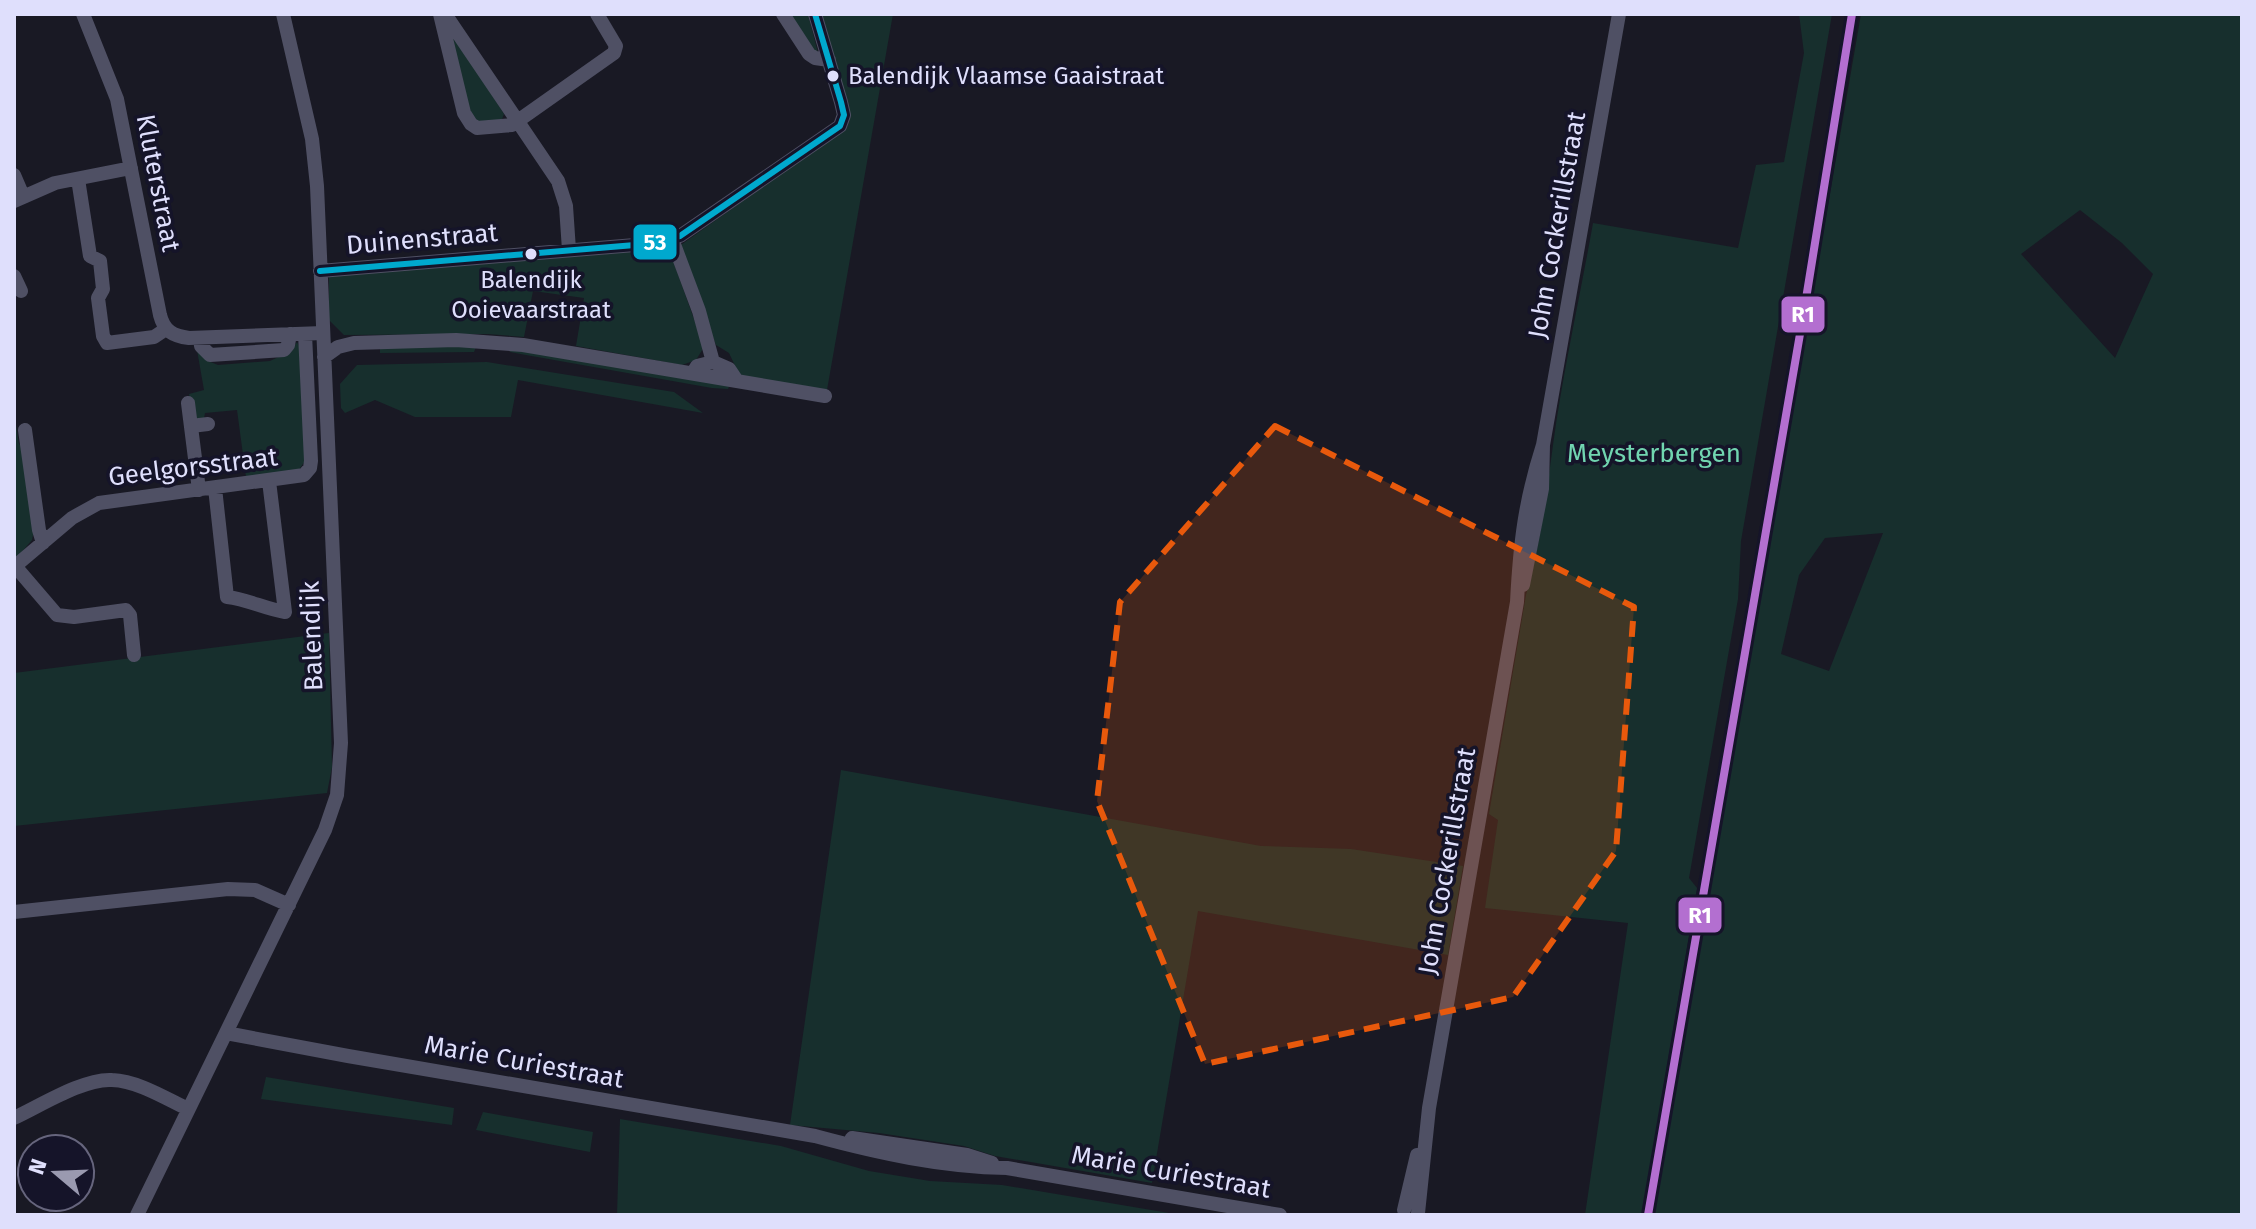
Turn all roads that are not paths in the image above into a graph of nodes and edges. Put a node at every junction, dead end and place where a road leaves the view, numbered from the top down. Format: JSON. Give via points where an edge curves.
{"nodes":[{"id":1,"x":83,"y":14,"type":"edge"},
{"id":2,"x":283,"y":14,"type":"edge"},
{"id":3,"x":442,"y":14,"type":"edge"},
{"id":4,"x":597,"y":14,"type":"edge"},
{"id":5,"x":783,"y":14,"type":"edge"},
{"id":6,"x":815,"y":14,"type":"edge"},
{"id":7,"x":1619,"y":14,"type":"edge"},
{"id":8,"x":829,"y":60,"type":"junction"},
{"id":9,"x":518,"y":121,"type":"junction"},
{"id":10,"x":131,"y":168,"type":"junction"},
{"id":11,"x":14,"y":175,"type":"edge"},
{"id":12,"x":78,"y":179,"type":"junction"},
{"id":13,"x":19,"y":198,"type":"edge"},
{"id":14,"x":672,"y":239,"type":"junction"},
{"id":15,"x":569,"y":250,"type":"junction"},
{"id":16,"x":320,"y":271,"type":"junction"},
{"id":17,"x":14,"y":276,"type":"edge"},
{"id":18,"x":21,"y":291,"type":"dead end"},
{"id":19,"x":166,"y":329,"type":"junction"},
{"id":20,"x":323,"y":333,"type":"junction"},
{"id":21,"x":298,"y":334,"type":"junction"},
{"id":22,"x":324,"y":357,"type":"junction"},
{"id":23,"x":713,"y":362,"type":"junction"},
{"id":24,"x":693,"y":373,"type":"junction"},
{"id":25,"x":737,"y":381,"type":"junction"},
{"id":26,"x":825,"y":396,"type":"dead end"},
{"id":27,"x":188,"y":403,"type":"dead end"},
{"id":28,"x":208,"y":424,"type":"dead end"},
{"id":29,"x":191,"y":426,"type":"junction"},
{"id":30,"x":25,"y":430,"type":"dead end"},
{"id":31,"x":308,"y":471,"type":"junction"},
{"id":32,"x":329,"y":477,"type":"junction"},
{"id":33,"x":269,"y":481,"type":"junction"},
{"id":34,"x":215,"y":488,"type":"junction"},
{"id":35,"x":199,"y":490,"type":"junction"},
{"id":36,"x":43,"y":543,"type":"junction"},
{"id":37,"x":15,"y":566,"type":"edge"},
{"id":38,"x":134,"y":655,"type":"dead end"},
{"id":39,"x":289,"y":905,"type":"junction"},
{"id":40,"x":14,"y":912,"type":"edge"},
{"id":41,"x":226,"y":1033,"type":"junction"},
{"id":42,"x":188,"y":1109,"type":"junction"},
{"id":43,"x":14,"y":1118,"type":"edge"},
{"id":44,"x":1409,"y":1213,"type":"edge"},
{"id":45,"x":137,"y":1215,"type":"edge"},
{"id":46,"x":1280,"y":1215,"type":"edge"}],
"edges":[{"from":1,"to":10,"type":"street","name":"Kluterstraat","via":[[114,88]]},
{"from":2,"to":16,"type":"street","name":"Balendijk","via":[[312,139]]},
{"from":3,"to":9,"type":"street"},
{"from":3,"to":9,"type":"street","via":[[467,119],[484,129]]},
{"from":4,"to":9,"type":"street","via":[[616,46],[614,53]]},
{"from":5,"to":8,"type":"street","via":[[809,54]]},
{"from":6,"to":8,"type":"street","name":"Duinenstraat"},
{"from":7,"to":44,"type":"street","name":"John Cockerillstraat","via":[[1543,445],[1530,485],[1517,602]]},
{"from":8,"to":14,"type":"street","name":"Duinenstraat","via":[[844,115],[840,126]]},
{"from":9,"to":15,"type":"street","via":[[562,190]]},
{"from":10,"to":12,"type":"street"},
{"from":10,"to":19,"type":"street","name":"Kluterstraat"},
{"from":11,"to":13,"type":"street"},
{"from":12,"to":13,"type":"street"},
{"from":12,"to":19,"type":"street","via":[[90,256],[100,261],[103,289],[98,298],[107,343],[154,337]]},
{"from":14,"to":15,"type":"street","name":"Duinenstraat"},
{"from":14,"to":23,"type":"street"},
{"from":15,"to":16,"type":"street","name":"Duinenstraat"},
{"from":16,"to":20,"type":"street","name":"Balendijk"},
{"from":17,"to":18,"type":"street"},
{"from":19,"to":21,"type":"street","via":[[200,338]]},
{"from":20,"to":21,"type":"street"},
{"from":20,"to":22,"type":"street","name":"Balendijk"},
{"from":21,"to":31,"type":"street","name":"Geelgorsstraat"},
{"from":22,"to":24,"type":"street","via":[[354,343],[456,340],[558,350]]},
{"from":22,"to":32,"type":"street","name":"Balendijk"},
{"from":23,"to":24,"type":"street","via":[[697,366]]},
{"from":23,"to":25,"type":"street","via":[[729,369]]},
{"from":24,"to":25,"type":"street"},
{"from":25,"to":26,"type":"street"},
{"from":27,"to":29,"type":"street"},
{"from":28,"to":29,"type":"street"},
{"from":29,"to":35,"type":"street"},
{"from":30,"to":36,"type":"street"},
{"from":31,"to":32,"type":"street"},
{"from":31,"to":33,"type":"street","name":"Geelgorsstraat"},
{"from":32,"to":39,"type":"street","name":"Balendijk","via":[[339,779],[325,830]]},
{"from":33,"to":34,"type":"street","name":"Geelgorsstraat"},
{"from":33,"to":34,"type":"street","via":[[285,612],[227,597]]},
{"from":34,"to":35,"type":"street","name":"Geelgorsstraat"},
{"from":35,"to":36,"type":"street","name":"Geelgorsstraat","via":[[99,503],[79,512]]},
{"from":36,"to":37,"type":"street","name":"Geelgorsstraat"},
{"from":37,"to":38,"type":"street","via":[[57,615],[126,610]]},
{"from":39,"to":40,"type":"street","via":[[255,890],[228,889]]},
{"from":39,"to":41,"type":"street","name":"Balendijk"},
{"from":41,"to":42,"type":"street","name":"Balendijk"},
{"from":41,"to":46,"type":"street","name":"Marie Curiestraat","via":[[965,1167],[1007,1168]]},
{"from":42,"to":43,"type":"street","via":[[109,1079]]},
{"from":42,"to":45,"type":"street","name":"Balendijk"}]}
